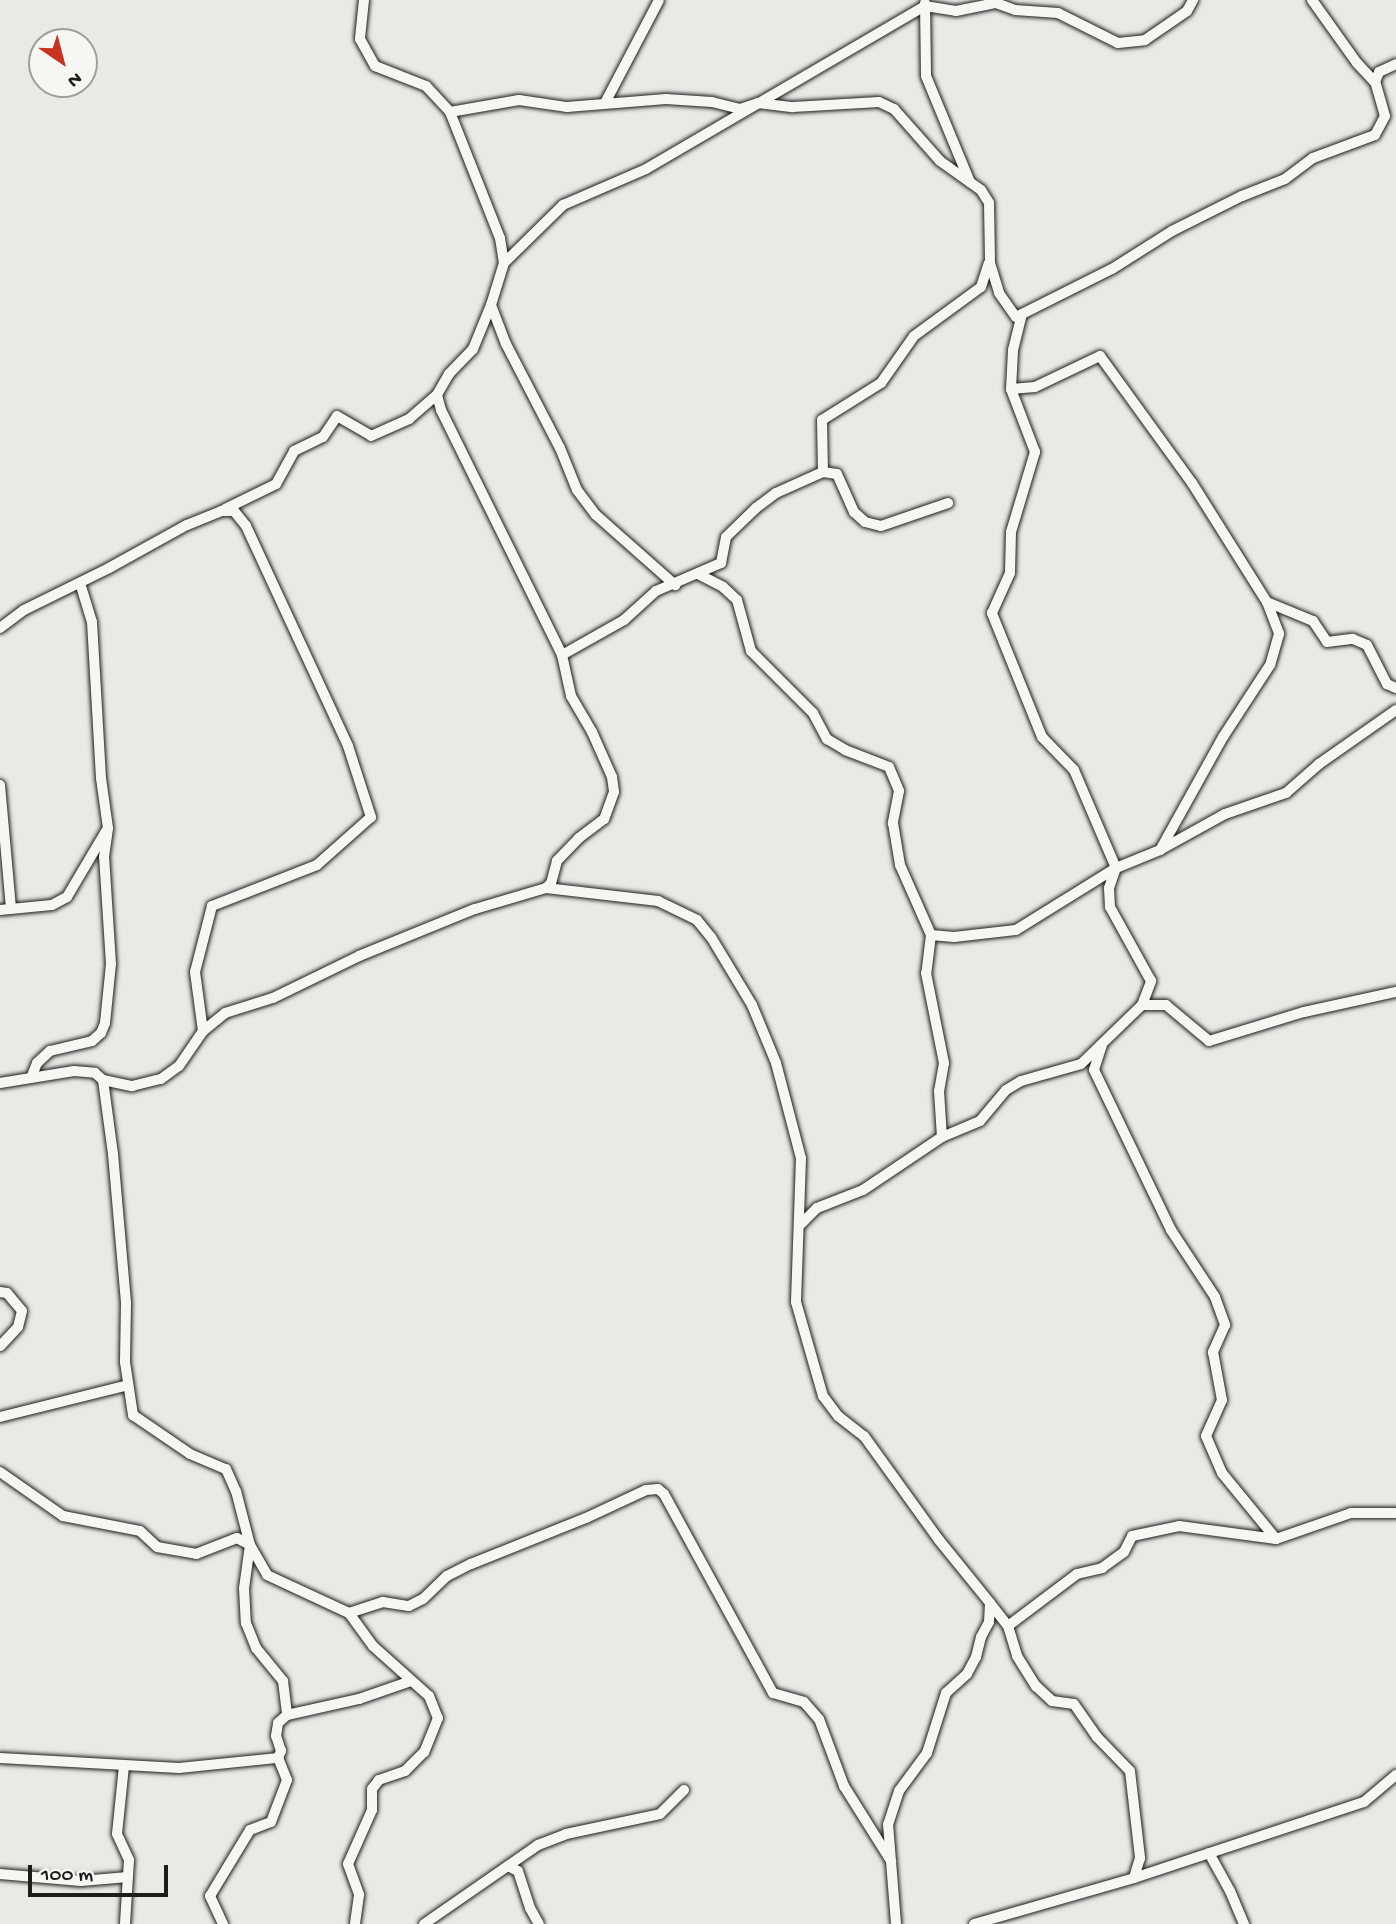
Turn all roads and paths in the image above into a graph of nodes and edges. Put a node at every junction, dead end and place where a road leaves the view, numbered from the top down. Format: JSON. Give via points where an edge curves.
{"nodes":[{"id":1,"x":364,"y":0,"type":"edge"},
{"id":2,"x":659,"y":0,"type":"edge"},
{"id":3,"x":1193,"y":0,"type":"edge"},
{"id":4,"x":1312,"y":0,"type":"edge"},
{"id":5,"x":925,"y":3,"type":"edge"},
{"id":6,"x":1396,"y":64,"type":"edge"},
{"id":7,"x":1375,"y":82,"type":"junction"},
{"id":8,"x":605,"y":103,"type":"junction"},
{"id":9,"x":758,"y":103,"type":"junction"},
{"id":10,"x":450,"y":112,"type":"junction"},
{"id":11,"x":970,"y":183,"type":"junction"},
{"id":12,"x":990,"y":262,"type":"junction"},
{"id":13,"x":504,"y":263,"type":"junction"},
{"id":14,"x":491,"y":306,"type":"junction"},
{"id":15,"x":1021,"y":314,"type":"junction"},
{"id":16,"x":1012,"y":389,"type":"junction"},
{"id":17,"x":437,"y":395,"type":"junction"},
{"id":18,"x":823,"y":472,"type":"junction"},
{"id":19,"x":948,"y":503,"type":"dead end"},
{"id":20,"x":221,"y":511,"type":"junction"},
{"id":21,"x":698,"y":574,"type":"junction"},
{"id":22,"x":80,"y":583,"type":"junction"},
{"id":23,"x":674,"y":585,"type":"junction"},
{"id":24,"x":1267,"y":602,"type":"junction"},
{"id":25,"x":0,"y":628,"type":"edge"},
{"id":26,"x":562,"y":655,"type":"junction"},
{"id":27,"x":1396,"y":688,"type":"edge"},
{"id":28,"x":1396,"y":710,"type":"edge"},
{"id":29,"x":0,"y":785,"type":"edge"},
{"id":30,"x":108,"y":828,"type":"junction"},
{"id":31,"x":1160,"y":850,"type":"junction"},
{"id":32,"x":1116,"y":869,"type":"junction"},
{"id":33,"x":546,"y":888,"type":"junction"},
{"id":34,"x":11,"y":908,"type":"junction"},
{"id":35,"x":0,"y":910,"type":"edge"},
{"id":36,"x":931,"y":935,"type":"junction"},
{"id":37,"x":1396,"y":992,"type":"edge"},
{"id":38,"x":1142,"y":1005,"type":"junction"},
{"id":39,"x":203,"y":1031,"type":"junction"},
{"id":40,"x":1103,"y":1041,"type":"junction"},
{"id":41,"x":31,"y":1078,"type":"junction"},
{"id":42,"x":103,"y":1080,"type":"junction"},
{"id":43,"x":0,"y":1083,"type":"edge"},
{"id":44,"x":942,"y":1137,"type":"junction"},
{"id":45,"x":799,"y":1226,"type":"junction"},
{"id":46,"x":0,"y":1293,"type":"edge"},
{"id":47,"x":0,"y":1346,"type":"edge"},
{"id":48,"x":128,"y":1385,"type":"junction"},
{"id":49,"x":0,"y":1417,"type":"edge"},
{"id":50,"x":0,"y":1472,"type":"edge"},
{"id":51,"x":1396,"y":1513,"type":"edge"},
{"id":52,"x":1276,"y":1539,"type":"junction"},
{"id":53,"x":250,"y":1545,"type":"junction"},
{"id":54,"x":990,"y":1604,"type":"junction"},
{"id":55,"x":349,"y":1612,"type":"junction"},
{"id":56,"x":1008,"y":1626,"type":"junction"},
{"id":57,"x":411,"y":1681,"type":"junction"},
{"id":58,"x":287,"y":1715,"type":"junction"},
{"id":59,"x":0,"y":1758,"type":"edge"},
{"id":60,"x":278,"y":1758,"type":"junction"},
{"id":61,"x":124,"y":1766,"type":"junction"},
{"id":62,"x":1396,"y":1775,"type":"edge"},
{"id":63,"x":684,"y":1790,"type":"dead end"},
{"id":64,"x":1209,"y":1853,"type":"junction"},
{"id":65,"x":892,"y":1862,"type":"junction"},
{"id":66,"x":508,"y":1866,"type":"junction"},
{"id":67,"x":0,"y":1874,"type":"edge"},
{"id":68,"x":128,"y":1877,"type":"junction"},
{"id":69,"x":1134,"y":1878,"type":"junction"},
{"id":70,"x":125,"y":1924,"type":"edge"},
{"id":71,"x":223,"y":1924,"type":"edge"},
{"id":72,"x":355,"y":1924,"type":"edge"},
{"id":73,"x":424,"y":1924,"type":"edge"},
{"id":74,"x":540,"y":1924,"type":"edge"},
{"id":75,"x":896,"y":1924,"type":"edge"},
{"id":76,"x":974,"y":1924,"type":"edge"},
{"id":77,"x":1244,"y":1924,"type":"edge"}],
"edges":[{"from":1,"to":10,"type":"street","via":[[360,39],[375,66],[426,86]]},
{"from":2,"to":8,"type":"street"},
{"from":3,"to":5,"type":"street","via":[[1187,11],[1145,40],[1118,43],[1058,13],[1015,10],[996,3],[956,11]]},
{"from":4,"to":7,"type":"street"},
{"from":5,"to":9,"type":"street"},
{"from":5,"to":11,"type":"street","via":[[926,76]]},
{"from":6,"to":7,"type":"street","via":[[1379,72]]},
{"from":7,"to":15,"type":"street","via":[[1385,116],[1375,135],[1313,158],[1285,179],[1172,231],[1112,269]]},
{"from":8,"to":9,"type":"street","via":[[666,99],[740,109]]},
{"from":8,"to":10,"type":"street","via":[[567,107],[519,100]]},
{"from":9,"to":11,"type":"street","via":[[793,107],[879,102],[894,109],[940,160]]},
{"from":9,"to":13,"type":"street","via":[[646,169],[563,205]]},
{"from":10,"to":13,"type":"street","via":[[500,238]]},
{"from":11,"to":12,"type":"street","via":[[989,203]]},
{"from":12,"to":15,"type":"street","via":[[999,293],[1011,313]]},
{"from":12,"to":18,"type":"street","via":[[981,287],[914,336],[881,383],[822,421]]},
{"from":13,"to":14,"type":"street"},
{"from":14,"to":17,"type":"street","via":[[473,349]]},
{"from":14,"to":23,"type":"street","via":[[577,490],[596,515]]},
{"from":15,"to":16,"type":"street","via":[[1013,350]]},
{"from":16,"to":24,"type":"street","via":[[1035,387],[1100,356],[1192,483]]},
{"from":16,"to":32,"type":"street","via":[[1034,452],[1011,532],[1010,573],[992,613],[1042,737],[1074,770]]},
{"from":17,"to":20,"type":"street","via":[[409,419],[372,436],[337,416],[323,437],[293,451],[276,484]]},
{"from":17,"to":26,"type":"street"},
{"from":18,"to":19,"type":"street","via":[[837,474],[854,512],[865,522],[881,526]]},
{"from":18,"to":21,"type":"street","via":[[776,493],[756,508],[726,537],[722,563]]},
{"from":20,"to":22,"type":"street"},
{"from":20,"to":39,"type":"street","via":[[234,511],[246,526],[348,746],[371,817],[317,865],[212,906],[195,972]]},
{"from":21,"to":23,"type":"street"},
{"from":21,"to":36,"type":"street","via":[[737,600],[751,651],[813,713],[827,739],[889,767],[900,791],[893,823],[900,865]]},
{"from":22,"to":25,"type":"street","via":[[24,610]]},
{"from":22,"to":30,"type":"street","via":[[92,622]]},
{"from":23,"to":26,"type":"street","via":[[656,591],[624,620]]},
{"from":24,"to":27,"type":"street","via":[[1313,621],[1327,642],[1353,639],[1367,646],[1387,684]]},
{"from":24,"to":31,"type":"street","via":[[1279,634],[1270,665],[1216,748]]},
{"from":26,"to":33,"type":"street","via":[[571,696],[592,732],[614,792],[604,819],[557,860]]},
{"from":28,"to":31,"type":"street","via":[[1286,793],[1225,814]]},
{"from":29,"to":34,"type":"street"},
{"from":30,"to":34,"type":"street","via":[[67,897],[52,905]]},
{"from":30,"to":41,"type":"street","via":[[104,857],[111,964],[106,1023],[92,1041],[50,1051],[37,1063]]},
{"from":31,"to":32,"type":"street"},
{"from":32,"to":36,"type":"street","via":[[1016,930]]},
{"from":32,"to":38,"type":"street","via":[[1109,888],[1110,907],[1151,981]]},
{"from":33,"to":39,"type":"street","via":[[475,909],[359,956],[273,998],[225,1013]]},
{"from":33,"to":45,"type":"street","via":[[659,901],[697,920],[711,937],[752,1005],[776,1063],[802,1158]]},
{"from":34,"to":35,"type":"street"},
{"from":36,"to":44,"type":"street","via":[[926,973],[944,1063],[939,1091]]},
{"from":37,"to":38,"type":"street","via":[[1304,1012],[1209,1041],[1167,1005]]},
{"from":38,"to":40,"type":"street"},
{"from":39,"to":42,"type":"street","via":[[179,1066],[161,1079],[132,1086]]},
{"from":40,"to":44,"type":"street","via":[[1081,1064],[1021,1081],[1006,1090],[980,1121]]},
{"from":40,"to":52,"type":"street","via":[[1094,1070],[1171,1230],[1214,1297],[1225,1325],[1213,1352],[1222,1400],[1206,1436],[1222,1473]]},
{"from":41,"to":42,"type":"street","via":[[74,1071],[95,1073]]},
{"from":41,"to":43,"type":"street"},
{"from":42,"to":48,"type":"street","via":[[125,1290]]},
{"from":44,"to":45,"type":"street","via":[[863,1190],[817,1209]]},
{"from":45,"to":54,"type":"street","via":[[796,1302],[823,1395],[838,1416],[864,1436]]},
{"from":46,"to":47,"type":"street","via":[[7,1293],[22,1311],[18,1327]]},
{"from":48,"to":49,"type":"street"},
{"from":48,"to":53,"type":"street","via":[[133,1415],[190,1454],[226,1469]]},
{"from":50,"to":53,"type":"street","via":[[63,1516],[140,1531],[157,1547],[196,1554],[237,1538]]},
{"from":51,"to":52,"type":"street","via":[[1351,1513]]},
{"from":52,"to":56,"type":"street","via":[[1179,1527],[1132,1536],[1124,1552],[1102,1567],[1077,1574]]},
{"from":53,"to":55,"type":"street","via":[[267,1575]]},
{"from":53,"to":58,"type":"street","via":[[244,1588],[246,1623],[257,1648],[282,1681]]},
{"from":54,"to":56,"type":"street"},
{"from":54,"to":65,"type":"street","via":[[989,1622],[976,1657],[967,1674],[946,1693],[927,1753],[899,1791],[888,1824]]},
{"from":55,"to":57,"type":"street","via":[[373,1646]]},
{"from":55,"to":65,"type":"street","via":[[383,1602],[409,1606],[447,1576],[471,1564],[657,1489],[664,1494],[773,1693],[804,1702],[819,1719],[844,1786]]},
{"from":56,"to":69,"type":"street","via":[[1017,1656],[1036,1686],[1052,1701],[1074,1704],[1097,1737],[1130,1770],[1140,1858]]},
{"from":57,"to":58,"type":"street","via":[[359,1699]]},
{"from":57,"to":72,"type":"street","via":[[429,1696],[438,1718],[424,1752],[405,1771],[379,1780],[372,1789],[372,1810],[348,1864],[359,1895]]},
{"from":58,"to":60,"type":"street","via":[[278,1723]]},
{"from":59,"to":61,"type":"street"},
{"from":60,"to":61,"type":"street","via":[[180,1768]]},
{"from":60,"to":71,"type":"street","via":[[287,1780],[271,1822],[250,1830],[210,1896]]},
{"from":61,"to":68,"type":"street","via":[[117,1834],[129,1860]]},
{"from":62,"to":64,"type":"street","via":[[1364,1802]]},
{"from":63,"to":66,"type":"street","via":[[660,1814],[566,1834],[538,1845]]},
{"from":64,"to":69,"type":"street"},
{"from":64,"to":77,"type":"street"},
{"from":65,"to":75,"type":"street"},
{"from":66,"to":73,"type":"street"},
{"from":66,"to":74,"type":"street","via":[[518,1871]]},
{"from":67,"to":68,"type":"street","via":[[81,1881]]},
{"from":68,"to":70,"type":"street"},
{"from":69,"to":76,"type":"street"}]}
